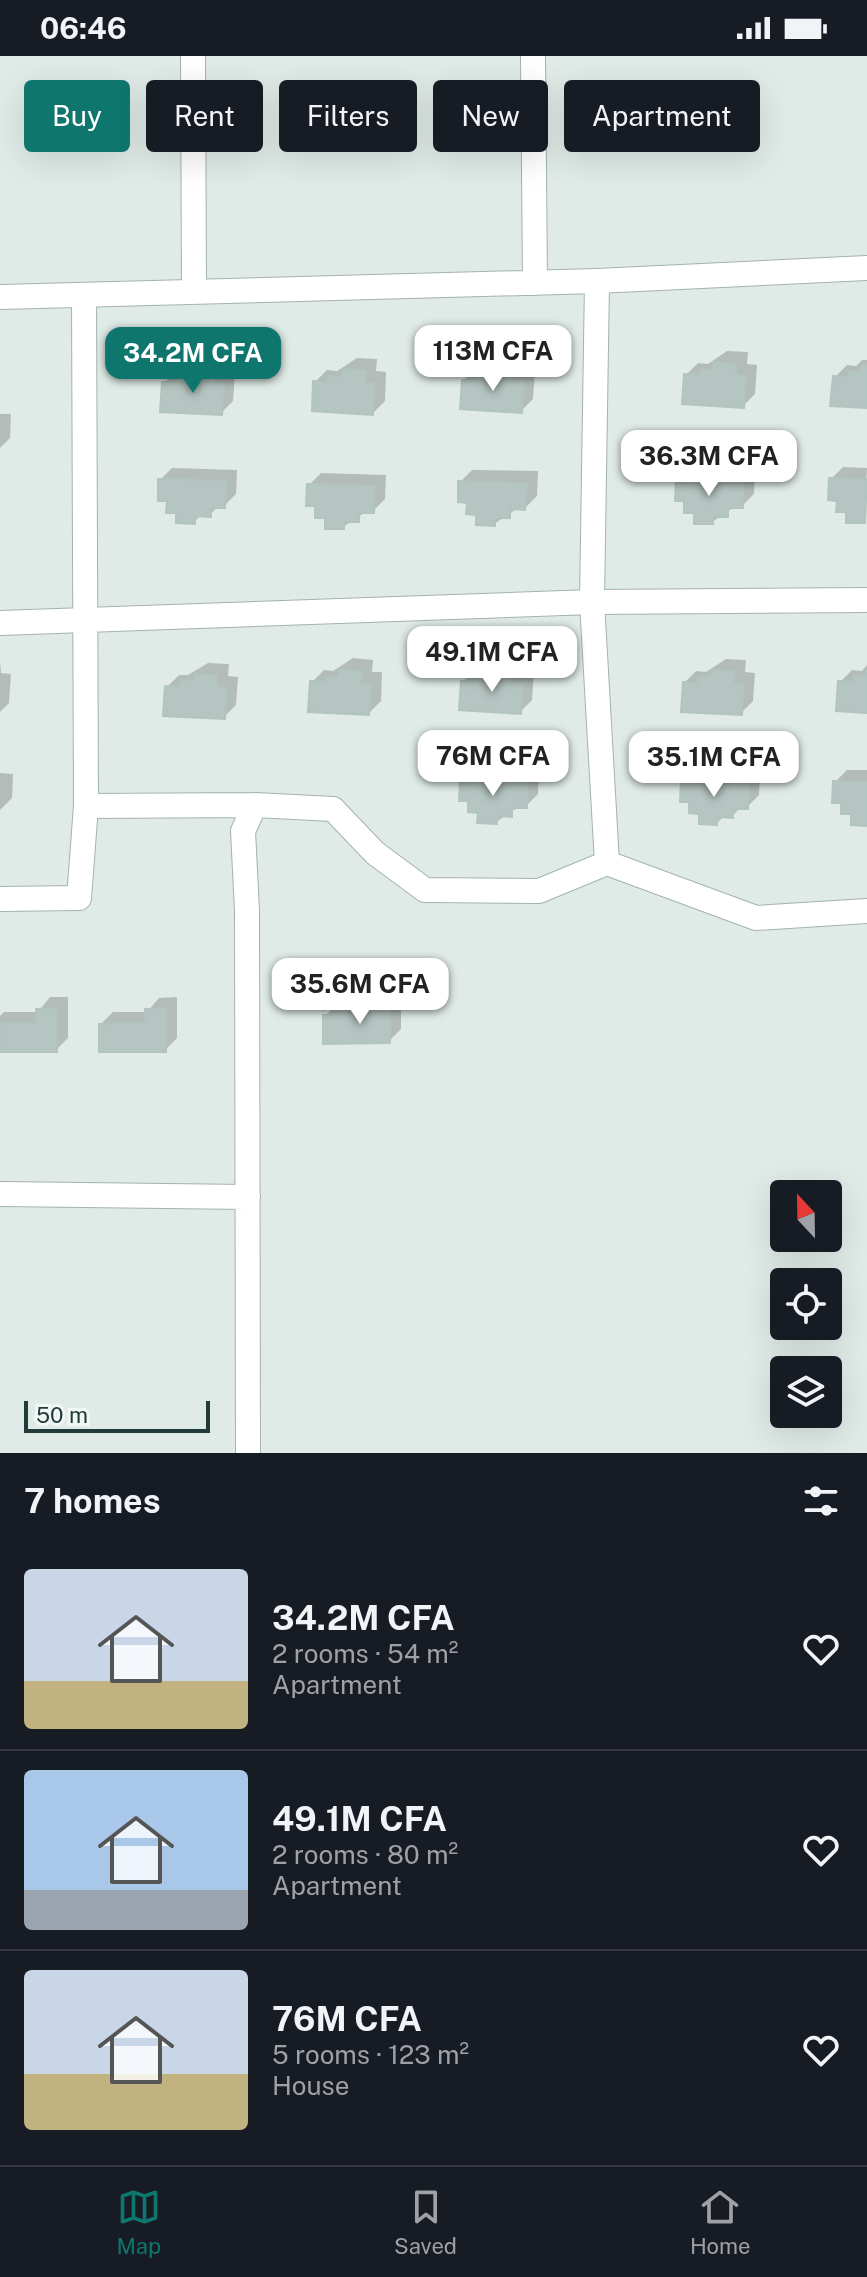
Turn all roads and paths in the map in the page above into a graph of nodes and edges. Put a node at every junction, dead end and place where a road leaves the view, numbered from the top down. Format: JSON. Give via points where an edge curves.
{"nodes":[{"id":1,"x":193,"y":56,"type":"edge"},
{"id":2,"x":533,"y":56,"type":"edge"},
{"id":3,"x":867,"y":268,"type":"edge"},
{"id":4,"x":597,"y":281,"type":"junction"},
{"id":5,"x":535,"y":283,"type":"junction"},
{"id":6,"x":194,"y":292,"type":"junction"},
{"id":7,"x":84,"y":295,"type":"junction"},
{"id":8,"x":0,"y":297,"type":"edge"},
{"id":9,"x":867,"y":600,"type":"edge"},
{"id":10,"x":592,"y":602,"type":"junction"},
{"id":11,"x":85,"y":620,"type":"junction"},
{"id":12,"x":0,"y":623,"type":"edge"},
{"id":13,"x":255,"y":805,"type":"junction"},
{"id":14,"x":86,"y":806,"type":"junction"},
{"id":15,"x":607,"y":863,"type":"junction"},
{"id":16,"x":0,"y":899,"type":"edge"},
{"id":17,"x":867,"y":911,"type":"edge"},
{"id":18,"x":0,"y":1194,"type":"edge"},
{"id":19,"x":248,"y":1197,"type":"junction"},
{"id":20,"x":248,"y":1453,"type":"edge"}],
"edges":[{"from":1,"to":6,"type":"street"},
{"from":2,"to":5,"type":"street"},
{"from":3,"to":4,"type":"street"},
{"from":4,"to":5,"type":"street"},
{"from":4,"to":10,"type":"street"},
{"from":5,"to":6,"type":"street"},
{"from":6,"to":7,"type":"street"},
{"from":7,"to":8,"type":"street"},
{"from":7,"to":11,"type":"street"},
{"from":9,"to":10,"type":"street"},
{"from":10,"to":11,"type":"street"},
{"from":10,"to":15,"type":"street"},
{"from":11,"to":12,"type":"street"},
{"from":11,"to":14,"type":"street"},
{"from":13,"to":14,"type":"street"},
{"from":13,"to":15,"type":"street","via":[[333,809],[375,853],[425,890],[539,891]]},
{"from":13,"to":19,"type":"street","via":[[243,831]]},
{"from":14,"to":16,"type":"street","via":[[79,898]]},
{"from":15,"to":17,"type":"street","via":[[756,918]]},
{"from":18,"to":19,"type":"street"},
{"from":19,"to":20,"type":"street"}]}
